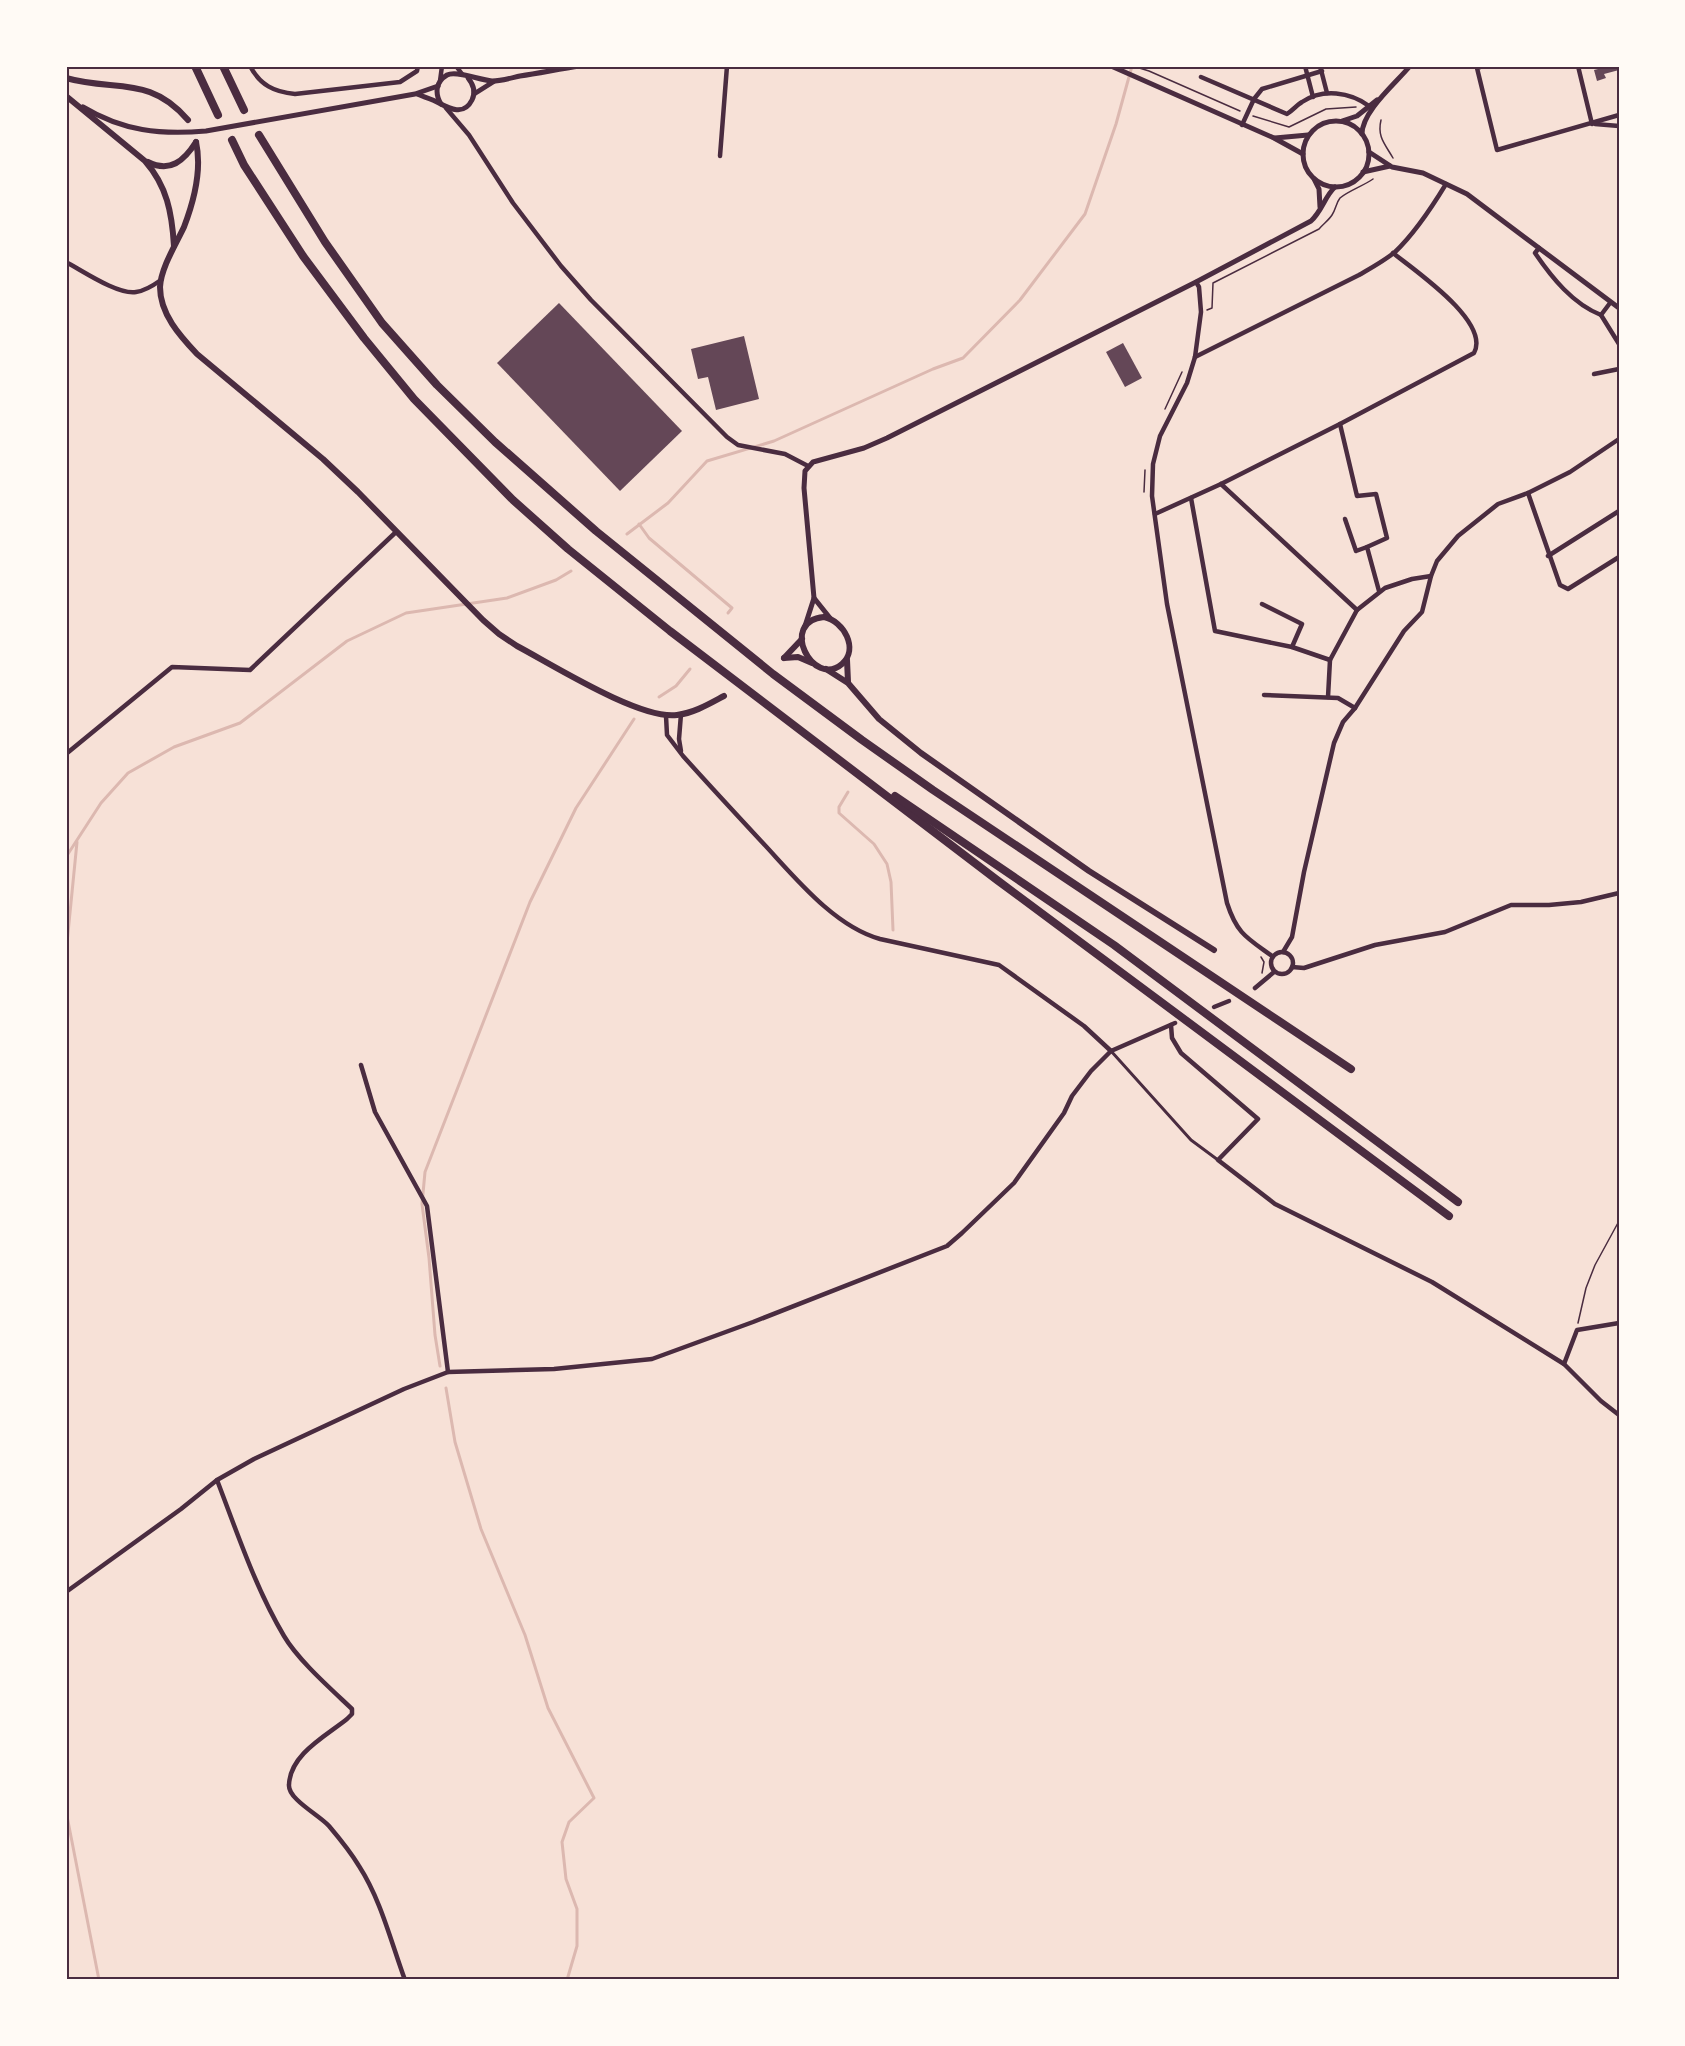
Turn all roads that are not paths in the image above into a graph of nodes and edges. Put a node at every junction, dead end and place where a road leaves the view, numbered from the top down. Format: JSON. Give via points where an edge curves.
{"nodes":[{"id":1,"x":195,"y":66,"type":"edge"},
{"id":2,"x":223,"y":66,"type":"edge"},
{"id":3,"x":250,"y":66,"type":"edge"},
{"id":4,"x":418,"y":66,"type":"edge"},
{"id":5,"x":442,"y":66,"type":"edge"},
{"id":6,"x":456,"y":66,"type":"edge"},
{"id":7,"x":580,"y":66,"type":"edge"},
{"id":8,"x":727,"y":66,"type":"edge"},
{"id":9,"x":1111,"y":66,"type":"edge"},
{"id":10,"x":1305,"y":66,"type":"edge"},
{"id":11,"x":1410,"y":66,"type":"edge"},
{"id":12,"x":1483,"y":66,"type":"edge"},
{"id":13,"x":1578,"y":66,"type":"edge"},
{"id":14,"x":1321,"y":69,"type":"edge"},
{"id":15,"x":1307,"y":74,"type":"junction"},
{"id":16,"x":465,"y":76,"type":"junction"},
{"id":17,"x":1201,"y":77,"type":"dead end"},
{"id":18,"x":66,"y":78,"type":"edge"},
{"id":19,"x":495,"y":81,"type":"junction"},
{"id":20,"x":439,"y":84,"type":"junction"},
{"id":21,"x":1327,"y":93,"type":"junction"},
{"id":22,"x":415,"y":94,"type":"junction"},
{"id":23,"x":474,"y":94,"type":"junction"},
{"id":24,"x":1383,"y":96,"type":"junction"},
{"id":25,"x":1313,"y":97,"type":"junction"},
{"id":26,"x":69,"y":98,"type":"edge"},
{"id":27,"x":1254,"y":99,"type":"junction"},
{"id":28,"x":443,"y":106,"type":"junction"},
{"id":29,"x":1369,"y":106,"type":"junction"},
{"id":30,"x":244,"y":110,"type":"dead end"},
{"id":31,"x":218,"y":115,"type":"dead end"},
{"id":32,"x":1619,"y":115,"type":"edge"},
{"id":33,"x":188,"y":120,"type":"dead end"},
{"id":34,"x":1342,"y":121,"type":"junction"},
{"id":35,"x":1592,"y":124,"type":"junction"},
{"id":36,"x":1242,"y":125,"type":"junction"},
{"id":37,"x":1619,"y":126,"type":"edge"},
{"id":38,"x":1362,"y":134,"type":"junction"},
{"id":39,"x":259,"y":135,"type":"dead end"},
{"id":40,"x":1308,"y":135,"type":"junction"},
{"id":41,"x":1274,"y":138,"type":"junction"},
{"id":42,"x":232,"y":140,"type":"dead end"},
{"id":43,"x":1369,"y":152,"type":"junction"},
{"id":44,"x":1302,"y":154,"type":"junction"},
{"id":45,"x":720,"y":156,"type":"dead end"},
{"id":46,"x":145,"y":161,"type":"junction"},
{"id":47,"x":1391,"y":166,"type":"junction"},
{"id":48,"x":1363,"y":172,"type":"junction"},
{"id":49,"x":1314,"y":178,"type":"junction"},
{"id":50,"x":1446,"y":184,"type":"junction"},
{"id":51,"x":1335,"y":187,"type":"junction"},
{"id":52,"x":1320,"y":209,"type":"junction"},
{"id":53,"x":174,"y":246,"type":"junction"},
{"id":54,"x":1537,"y":251,"type":"junction"},
{"id":55,"x":1393,"y":253,"type":"junction"},
{"id":56,"x":66,"y":262,"type":"edge"},
{"id":57,"x":161,"y":280,"type":"junction"},
{"id":58,"x":1196,"y":282,"type":"junction"},
{"id":59,"x":1610,"y":303,"type":"junction"},
{"id":60,"x":1619,"y":308,"type":"edge"},
{"id":61,"x":1601,"y":315,"type":"junction"},
{"id":62,"x":1619,"y":344,"type":"edge"},
{"id":63,"x":1195,"y":357,"type":"junction"},
{"id":64,"x":1619,"y":369,"type":"edge"},
{"id":65,"x":1594,"y":374,"type":"dead end"},
{"id":66,"x":1340,"y":424,"type":"junction"},
{"id":67,"x":1619,"y":439,"type":"edge"},
{"id":68,"x":808,"y":466,"type":"junction"},
{"id":69,"x":1221,"y":484,"type":"junction"},
{"id":70,"x":1528,"y":493,"type":"junction"},
{"id":71,"x":1191,"y":498,"type":"junction"},
{"id":72,"x":1619,"y":511,"type":"edge"},
{"id":73,"x":1155,"y":514,"type":"junction"},
{"id":74,"x":1345,"y":519,"type":"dead end"},
{"id":75,"x":396,"y":532,"type":"junction"},
{"id":76,"x":1367,"y":547,"type":"junction"},
{"id":77,"x":1548,"y":555,"type":"junction"},
{"id":78,"x":1619,"y":557,"type":"edge"},
{"id":79,"x":1431,"y":576,"type":"junction"},
{"id":80,"x":1379,"y":591,"type":"junction"},
{"id":81,"x":814,"y":598,"type":"junction"},
{"id":82,"x":1262,"y":604,"type":"dead end"},
{"id":83,"x":1356,"y":610,"type":"junction"},
{"id":84,"x":830,"y":618,"type":"junction"},
{"id":85,"x":804,"y":628,"type":"junction"},
{"id":86,"x":802,"y":639,"type":"junction"},
{"id":87,"x":1292,"y":647,"type":"junction"},
{"id":88,"x":847,"y":657,"type":"junction"},
{"id":89,"x":1330,"y":660,"type":"junction"},
{"id":90,"x":814,"y":664,"type":"junction"},
{"id":91,"x":826,"y":669,"type":"junction"},
{"id":92,"x":848,"y":683,"type":"junction"},
{"id":93,"x":1264,"y":695,"type":"dead end"},
{"id":94,"x":724,"y":696,"type":"dead end"},
{"id":95,"x":1328,"y":697,"type":"junction"},
{"id":96,"x":1355,"y":708,"type":"junction"},
{"id":97,"x":681,"y":714,"type":"junction"},
{"id":98,"x":666,"y":716,"type":"junction"},
{"id":99,"x":816,"y":742,"type":"junction"},
{"id":100,"x":66,"y":754,"type":"edge"},
{"id":101,"x":683,"y":756,"type":"junction"},
{"id":102,"x":1619,"y":893,"type":"edge"},
{"id":103,"x":1214,"y":950,"type":"dead end"},
{"id":104,"x":1284,"y":952,"type":"junction"},
{"id":105,"x":1272,"y":957,"type":"junction"},
{"id":106,"x":1292,"y":967,"type":"junction"},
{"id":107,"x":1274,"y":972,"type":"junction"},
{"id":108,"x":1255,"y":988,"type":"road end"},
{"id":109,"x":1229,"y":1001,"type":"dead end"},
{"id":110,"x":1214,"y":1007,"type":"dead end"},
{"id":111,"x":1111,"y":1051,"type":"junction"},
{"id":112,"x":361,"y":1065,"type":"dead end"},
{"id":113,"x":1351,"y":1069,"type":"dead end"},
{"id":114,"x":1218,"y":1160,"type":"junction"},
{"id":115,"x":1458,"y":1202,"type":"dead end"},
{"id":116,"x":1449,"y":1216,"type":"dead end"},
{"id":117,"x":1619,"y":1323,"type":"edge"},
{"id":118,"x":1564,"y":1364,"type":"junction"},
{"id":119,"x":448,"y":1372,"type":"junction"},
{"id":120,"x":1619,"y":1415,"type":"edge"},
{"id":121,"x":217,"y":1480,"type":"junction"},
{"id":122,"x":66,"y":1592,"type":"edge"},
{"id":123,"x":405,"y":1980,"type":"edge"}],
"edges":[{"from":1,"to":31,"type":"highway"},
{"from":2,"to":30,"type":"highway"},
{"from":3,"to":4,"type":"street","via":[[265,85],[295,94],[400,82],[417,71]]},
{"from":5,"to":20,"type":"street"},
{"from":6,"to":16,"type":"street"},
{"from":7,"to":19,"type":"street"},
{"from":8,"to":45,"type":"street"},
{"from":9,"to":36,"type":"street"},
{"from":10,"to":15,"type":"street"},
{"from":11,"to":24,"type":"street"},
{"from":12,"to":35,"type":"street","via":[[1477,68],[1497,150]]},
{"from":13,"to":35,"type":"street"},
{"from":14,"to":15,"type":"street"},
{"from":14,"to":21,"type":"street"},
{"from":15,"to":25,"type":"street"},
{"from":15,"to":27,"type":"street","via":[[1262,89]]},
{"from":16,"to":19,"type":"street"},
{"from":16,"to":20,"type":"street","via":[[450,74]]},
{"from":16,"to":23,"type":"street"},
{"from":17,"to":27,"type":"street"},
{"from":18,"to":33,"type":"main road","via":[[146,89],[168,100]]},
{"from":19,"to":23,"type":"street"},
{"from":20,"to":22,"type":"street"},
{"from":20,"to":28,"type":"street","via":[[437,92]]},
{"from":21,"to":25,"type":"street"},
{"from":21,"to":29,"type":"street","via":[[1356,97]]},
{"from":22,"to":26,"type":"street","via":[[206,131],[149,132],[99,117]]},
{"from":22,"to":28,"type":"street"},
{"from":23,"to":28,"type":"street","via":[[464,109]]},
{"from":24,"to":29,"type":"street"},
{"from":24,"to":38,"type":"street","via":[[1367,116]]},
{"from":25,"to":27,"type":"street","via":[[1287,114]]},
{"from":26,"to":46,"type":"main road"},
{"from":27,"to":36,"type":"street"},
{"from":28,"to":68,"type":"street","via":[[473,140],[513,203],[561,266],[727,437],[738,445],[785,454]]},
{"from":29,"to":34,"type":"street"},
{"from":32,"to":35,"type":"street"},
{"from":34,"to":38,"type":"street"},
{"from":34,"to":40,"type":"street","via":[[1329,121]]},
{"from":35,"to":37,"type":"street"},
{"from":36,"to":41,"type":"street"},
{"from":38,"to":43,"type":"street"},
{"from":39,"to":113,"type":"highway","via":[[325,242],[382,323],[437,386],[596,531],[773,674],[862,740]]},
{"from":40,"to":41,"type":"street"},
{"from":40,"to":44,"type":"street"},
{"from":41,"to":44,"type":"street"},
{"from":42,"to":99,"type":"highway","via":[[303,256],[414,399],[513,500],[568,549]]},
{"from":43,"to":47,"type":"street"},
{"from":43,"to":48,"type":"street"},
{"from":44,"to":49,"type":"street"},
{"from":46,"to":53,"type":"main road","via":[[166,193]]},
{"from":46,"to":53,"type":"main road","via":[[166,167],[189,152],[196,142],[198,177]]},
{"from":47,"to":48,"type":"street"},
{"from":47,"to":50,"type":"street","via":[[1423,173]]},
{"from":48,"to":51,"type":"street","via":[[1351,183]]},
{"from":49,"to":51,"type":"street"},
{"from":49,"to":52,"type":"street"},
{"from":50,"to":54,"type":"street","via":[[1467,194]]},
{"from":50,"to":55,"type":"street"},
{"from":51,"to":52,"type":"street"},
{"from":52,"to":58,"type":"street","via":[[1305,224]]},
{"from":53,"to":57,"type":"main road"},
{"from":54,"to":59,"type":"street"},
{"from":54,"to":61,"type":"street","via":[[1562,288]]},
{"from":55,"to":63,"type":"street","via":[[1359,275]]},
{"from":55,"to":66,"type":"street","via":[[1466,315],[1476,349],[1470,356]]},
{"from":56,"to":57,"type":"street","via":[[124,292],[150,288]]},
{"from":57,"to":75,"type":"main road","via":[[165,309],[196,354],[323,459]]},
{"from":58,"to":63,"type":"street","via":[[1201,312]]},
{"from":58,"to":68,"type":"street","via":[[887,438]]},
{"from":59,"to":60,"type":"street"},
{"from":59,"to":61,"type":"street"},
{"from":61,"to":62,"type":"street"},
{"from":63,"to":73,"type":"street","via":[[1187,383],[1160,435],[1153,471]]},
{"from":64,"to":65,"type":"street"},
{"from":66,"to":69,"type":"street"},
{"from":66,"to":76,"type":"street","via":[[1357,496],[1376,494],[1387,538]]},
{"from":67,"to":70,"type":"street","via":[[1570,472]]},
{"from":68,"to":81,"type":"street","via":[[804,488]]},
{"from":69,"to":71,"type":"street"},
{"from":69,"to":83,"type":"street"},
{"from":70,"to":77,"type":"street"},
{"from":70,"to":79,"type":"street","via":[[1498,504],[1465,530],[1437,561]]},
{"from":71,"to":73,"type":"street"},
{"from":71,"to":87,"type":"street","via":[[1215,631]]},
{"from":72,"to":77,"type":"street"},
{"from":73,"to":105,"type":"street","via":[[1167,604],[1227,903],[1240,932]]},
{"from":74,"to":76,"type":"street","via":[[1356,551]]},
{"from":75,"to":98,"type":"main road","via":[[499,634],[627,704]]},
{"from":75,"to":100,"type":"street","via":[[250,670],[172,667]]},
{"from":76,"to":80,"type":"street"},
{"from":77,"to":78,"type":"street","via":[[1560,585],[1568,589]]},
{"from":79,"to":80,"type":"street"},
{"from":79,"to":96,"type":"street","via":[[1422,612],[1404,632]]},
{"from":80,"to":83,"type":"street"},
{"from":81,"to":84,"type":"street"},
{"from":81,"to":85,"type":"street"},
{"from":82,"to":87,"type":"street","via":[[1302,624]]},
{"from":83,"to":89,"type":"street"},
{"from":84,"to":85,"type":"main road","via":[[813,620]]},
{"from":84,"to":88,"type":"main road","via":[[841,626],[848,639]]},
{"from":85,"to":86,"type":"main road"},
{"from":86,"to":90,"type":"main road"},
{"from":86,"to":90,"type":"main road","via":[[784,658],[798,657]]},
{"from":87,"to":89,"type":"street"},
{"from":88,"to":91,"type":"main road","via":[[838,666]]},
{"from":88,"to":92,"type":"main road"},
{"from":89,"to":95,"type":"street"},
{"from":90,"to":91,"type":"main road"},
{"from":91,"to":92,"type":"main road"},
{"from":92,"to":103,"type":"main road","via":[[879,719],[921,753],[1089,870]]},
{"from":93,"to":95,"type":"street"},
{"from":94,"to":97,"type":"main road"},
{"from":95,"to":96,"type":"street"},
{"from":96,"to":104,"type":"street","via":[[1342,722],[1334,743],[1292,937]]},
{"from":97,"to":98,"type":"main road"},
{"from":97,"to":101,"type":"street","via":[[679,739]]},
{"from":98,"to":101,"type":"street","via":[[667,735]]},
{"from":99,"to":115,"type":"highway","via":[[1114,945]]},
{"from":99,"to":116,"type":"highway"},
{"from":101,"to":111,"type":"street","via":[[798,881],[853,928],[864,935],[999,965],[1084,1026]]},
{"from":102,"to":106,"type":"street","via":[[1581,902],[1511,905],[1445,932],[1375,945],[1304,968]]},
{"from":104,"to":105,"type":"street"},
{"from":104,"to":106,"type":"street","via":[[1291,957]]},
{"from":105,"to":107,"type":"street"},
{"from":106,"to":107,"type":"street","via":[[1285,974]]},
{"from":107,"to":108,"type":"street"},
{"from":109,"to":110,"type":"street"},
{"from":111,"to":114,"type":"street","via":[[1191,1140]]},
{"from":111,"to":114,"type":"street","via":[[1173,1024],[1172,1038],[1181,1053],[1258,1119]]},
{"from":111,"to":119,"type":"street","via":[[1071,1096],[1064,1113],[1014,1183],[947,1246],[652,1359],[554,1369]]},
{"from":112,"to":119,"type":"street","via":[[375,1112],[427,1206]]},
{"from":114,"to":118,"type":"street","via":[[1275,1204],[1432,1282]]},
{"from":117,"to":118,"type":"street","via":[[1577,1330]]},
{"from":118,"to":120,"type":"street"},
{"from":119,"to":121,"type":"street","via":[[369,1404]]},
{"from":121,"to":122,"type":"street"},
{"from":121,"to":123,"type":"street","via":[[257,1582],[284,1637],[352,1709],[348,1719],[302,1755],[292,1769],[289,1786],[291,1794],[326,1822],[360,1867]]}]}
